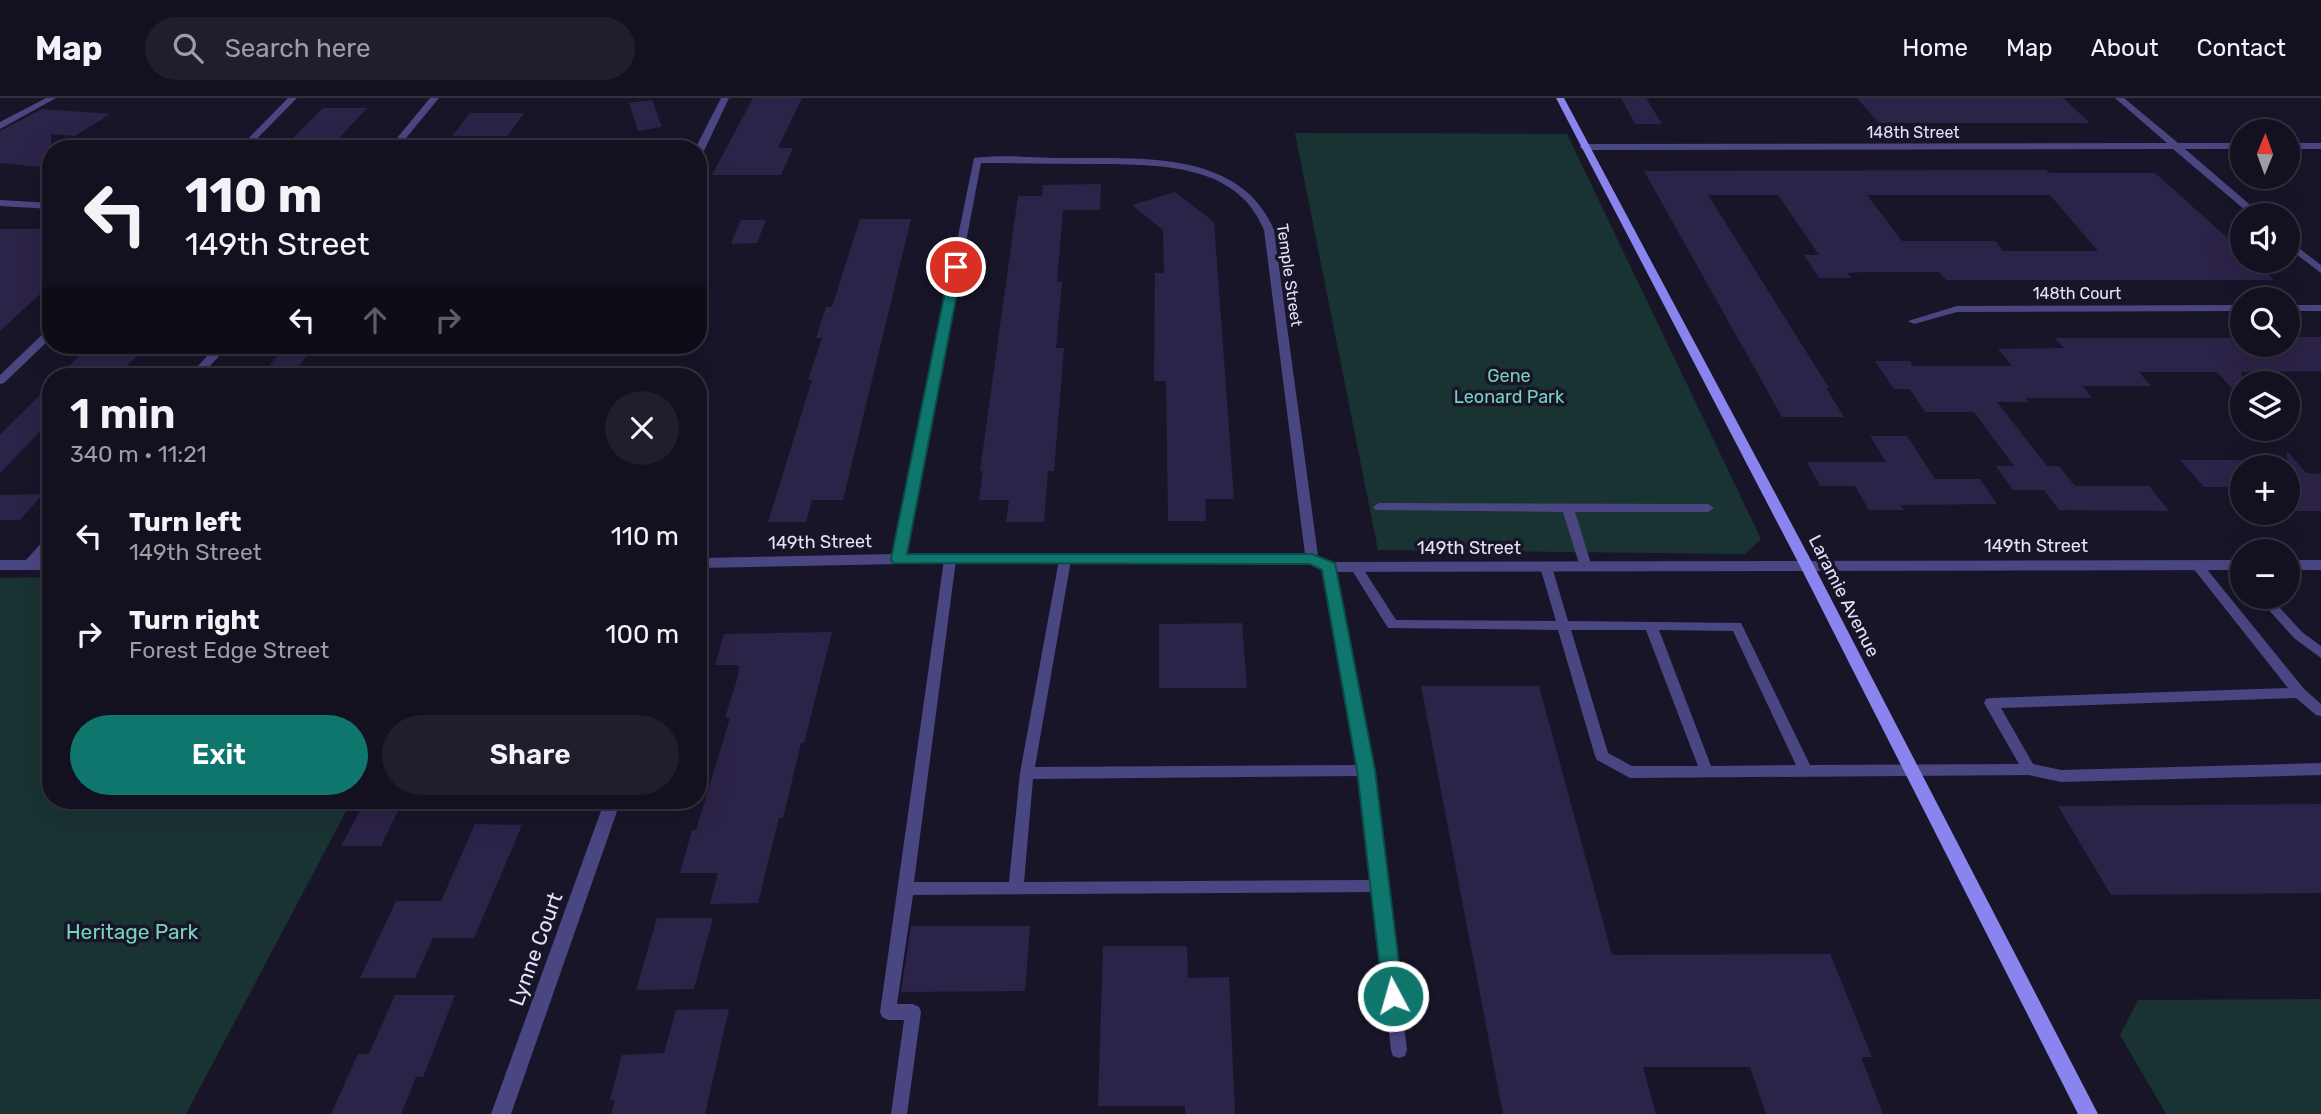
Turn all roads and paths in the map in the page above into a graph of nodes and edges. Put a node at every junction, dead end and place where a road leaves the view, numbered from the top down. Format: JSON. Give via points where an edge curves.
{"nodes":[{"id":1,"x":52,"y":98,"type":"edge"},
{"id":2,"x":293,"y":98,"type":"edge"},
{"id":3,"x":435,"y":98,"type":"edge"},
{"id":4,"x":725,"y":98,"type":"edge"},
{"id":5,"x":1560,"y":98,"type":"edge"},
{"id":6,"x":2119,"y":98,"type":"edge"},
{"id":7,"x":0,"y":126,"type":"edge"},
{"id":8,"x":251,"y":140,"type":"edge"},
{"id":9,"x":400,"y":140,"type":"edge"},
{"id":10,"x":704,"y":140,"type":"edge"},
{"id":11,"x":2175,"y":146,"type":"junction"},
{"id":12,"x":2230,"y":146,"type":"edge"},
{"id":13,"x":2300,"y":146,"type":"edge"},
{"id":14,"x":2321,"y":146,"type":"edge"},
{"id":15,"x":1584,"y":147,"type":"junction"},
{"id":16,"x":0,"y":203,"type":"edge"},
{"id":17,"x":2242,"y":203,"type":"edge"},
{"id":18,"x":42,"y":205,"type":"edge"},
{"id":19,"x":2300,"y":253,"type":"edge"},
{"id":20,"x":2321,"y":270,"type":"edge"},
{"id":21,"x":2230,"y":308,"type":"edge"},
{"id":22,"x":2300,"y":308,"type":"edge"},
{"id":23,"x":2321,"y":308,"type":"edge"},
{"id":24,"x":1914,"y":321,"type":"dead end"},
{"id":25,"x":42,"y":341,"type":"edge"},
{"id":26,"x":215,"y":354,"type":"edge"},
{"id":27,"x":0,"y":361,"type":"edge"},
{"id":28,"x":21,"y":361,"type":"junction"},
{"id":29,"x":202,"y":368,"type":"edge"},
{"id":30,"x":0,"y":381,"type":"edge"},
{"id":31,"x":1380,"y":507,"type":"dead end"},
{"id":32,"x":1568,"y":508,"type":"junction"},
{"id":33,"x":1708,"y":508,"type":"dead end"},
{"id":34,"x":42,"y":551,"type":"edge"},
{"id":35,"x":899,"y":559,"type":"junction"},
{"id":36,"x":1312,"y":559,"type":"junction"},
{"id":37,"x":950,"y":560,"type":"junction"},
{"id":38,"x":1065,"y":560,"type":"junction"},
{"id":39,"x":707,"y":563,"type":"edge"},
{"id":40,"x":0,"y":565,"type":"edge"},
{"id":41,"x":30,"y":565,"type":"junction"},
{"id":42,"x":42,"y":565,"type":"edge"},
{"id":43,"x":2197,"y":565,"type":"junction"},
{"id":44,"x":2230,"y":565,"type":"edge"},
{"id":45,"x":2300,"y":565,"type":"edge"},
{"id":46,"x":2321,"y":565,"type":"edge"},
{"id":47,"x":1586,"y":566,"type":"junction"},
{"id":48,"x":1807,"y":566,"type":"junction"},
{"id":49,"x":1329,"y":567,"type":"junction"},
{"id":50,"x":1356,"y":567,"type":"junction"},
{"id":51,"x":1546,"y":567,"type":"junction"},
{"id":52,"x":2274,"y":609,"type":"edge"},
{"id":53,"x":1562,"y":626,"type":"junction"},
{"id":54,"x":1651,"y":626,"type":"junction"},
{"id":55,"x":2321,"y":653,"type":"edge"},
{"id":56,"x":2299,"y":693,"type":"junction"},
{"id":57,"x":2321,"y":711,"type":"edge"},
{"id":58,"x":2029,"y":769,"type":"junction"},
{"id":59,"x":2321,"y":769,"type":"edge"},
{"id":60,"x":1366,"y":770,"type":"junction"},
{"id":61,"x":1707,"y":772,"type":"junction"},
{"id":62,"x":1806,"y":772,"type":"junction"},
{"id":63,"x":1913,"y":772,"type":"junction"},
{"id":64,"x":1027,"y":774,"type":"junction"},
{"id":65,"x":610,"y":809,"type":"edge"},
{"id":66,"x":1380,"y":886,"type":"junction"},
{"id":67,"x":906,"y":889,"type":"junction"},
{"id":68,"x":1016,"y":889,"type":"junction"},
{"id":69,"x":1399,"y":1050,"type":"dead end"},
{"id":70,"x":501,"y":1114,"type":"edge"},
{"id":71,"x":899,"y":1114,"type":"edge"},
{"id":72,"x":2088,"y":1114,"type":"edge"}],
"edges":[{"from":1,"to":7,"type":"street"},
{"from":2,"to":8,"type":"street"},
{"from":3,"to":9,"type":"street"},
{"from":4,"to":10,"type":"street"},
{"from":5,"to":15,"type":"street","name":"Laramie Avenue"},
{"from":6,"to":11,"type":"street"},
{"from":11,"to":12,"type":"street","name":"148th Street"},
{"from":11,"to":15,"type":"street","name":"148th Street"},
{"from":11,"to":17,"type":"street"},
{"from":13,"to":14,"type":"street"},
{"from":15,"to":48,"type":"street","name":"Laramie Avenue"},
{"from":16,"to":18,"type":"street"},
{"from":19,"to":20,"type":"street"},
{"from":21,"to":24,"type":"street","name":"148th Court","via":[[1956,309]]},
{"from":22,"to":23,"type":"street"},
{"from":25,"to":28,"type":"street"},
{"from":26,"to":29,"type":"street"},
{"from":27,"to":28,"type":"street"},
{"from":28,"to":30,"type":"street"},
{"from":31,"to":32,"type":"lane"},
{"from":32,"to":33,"type":"lane"},
{"from":32,"to":47,"type":"lane"},
{"from":34,"to":41,"type":"street"},
{"from":35,"to":36,"type":"street","name":"Temple Street","via":[[977,160],[1182,166],[1229,183],[1259,206],[1269,230]]},
{"from":35,"to":37,"type":"street","name":"149th Street"},
{"from":35,"to":39,"type":"street","name":"149th Street"},
{"from":36,"to":38,"type":"street","name":"149th Street"},
{"from":36,"to":49,"type":"street","name":"149th Street"},
{"from":37,"to":38,"type":"street","name":"149th Street"},
{"from":37,"to":67,"type":"lane"},
{"from":38,"to":64,"type":"lane"},
{"from":40,"to":41,"type":"street"},
{"from":41,"to":42,"type":"street"},
{"from":43,"to":44,"type":"street","name":"149th Street"},
{"from":43,"to":48,"type":"street","name":"149th Street"},
{"from":43,"to":56,"type":"lane"},
{"from":45,"to":46,"type":"street"},
{"from":47,"to":48,"type":"street","name":"149th Street"},
{"from":47,"to":51,"type":"street","name":"149th Street"},
{"from":48,"to":63,"type":"street","name":"Laramie Avenue"},
{"from":49,"to":50,"type":"street","name":"149th Street"},
{"from":49,"to":60,"type":"lane"},
{"from":50,"to":51,"type":"street","name":"149th Street"},
{"from":50,"to":53,"type":"lane","via":[[1392,625]]},
{"from":51,"to":53,"type":"lane"},
{"from":52,"to":55,"type":"lane"},
{"from":53,"to":54,"type":"lane"},
{"from":53,"to":61,"type":"lane","via":[[1602,757],[1630,772]]},
{"from":54,"to":61,"type":"lane"},
{"from":54,"to":62,"type":"lane","via":[[1737,626]]},
{"from":56,"to":57,"type":"lane"},
{"from":56,"to":58,"type":"lane","via":[[1991,703]]},
{"from":58,"to":59,"type":"lane","via":[[2061,776]]},
{"from":58,"to":63,"type":"lane"},
{"from":60,"to":64,"type":"lane"},
{"from":60,"to":66,"type":"lane"},
{"from":61,"to":62,"type":"lane"},
{"from":62,"to":63,"type":"lane"},
{"from":63,"to":72,"type":"street","name":"Laramie Avenue"},
{"from":64,"to":68,"type":"lane"},
{"from":65,"to":70,"type":"street","name":"Lynne Court"},
{"from":66,"to":68,"type":"lane"},
{"from":66,"to":69,"type":"lane"},
{"from":67,"to":68,"type":"lane"},
{"from":67,"to":71,"type":"lane","via":[[888,1012],[913,1012]]}]}
